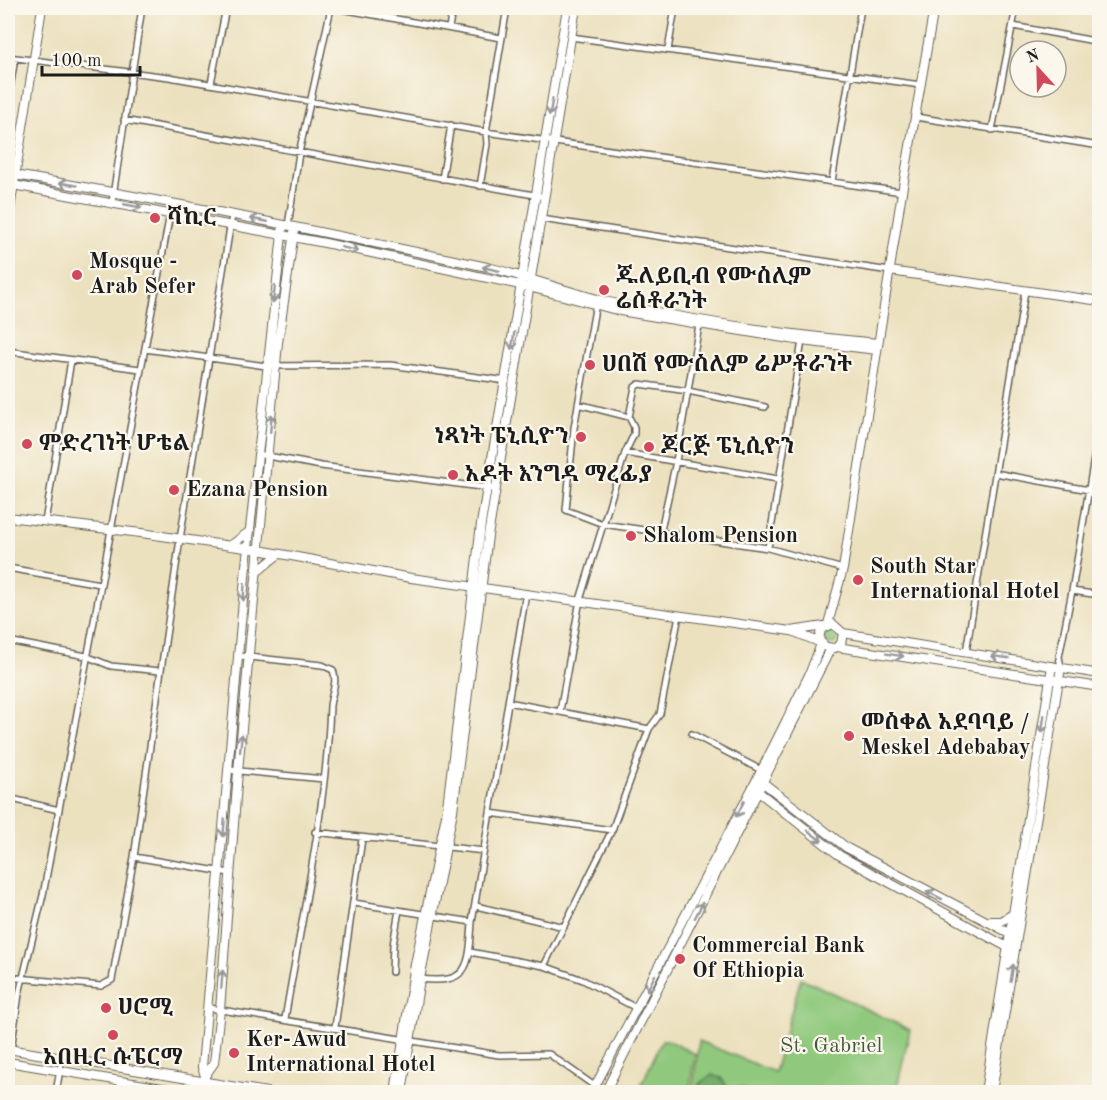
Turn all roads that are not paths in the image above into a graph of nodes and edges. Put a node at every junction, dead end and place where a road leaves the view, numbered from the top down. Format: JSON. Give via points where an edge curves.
{"nodes":[{"id":1,"x":42,"y":8,"type":"edge"},
{"id":2,"x":142,"y":8,"type":"edge"},
{"id":3,"x":226,"y":8,"type":"edge"},
{"id":4,"x":331,"y":8,"type":"edge"},
{"id":5,"x":336,"y":8,"type":"edge"},
{"id":6,"x":453,"y":8,"type":"edge"},
{"id":7,"x":507,"y":8,"type":"edge"},
{"id":8,"x":567,"y":8,"type":"edge"},
{"id":9,"x":576,"y":8,"type":"edge"},
{"id":10,"x":675,"y":8,"type":"edge"},
{"id":11,"x":861,"y":8,"type":"edge"},
{"id":12,"x":934,"y":8,"type":"edge"},
{"id":13,"x":1016,"y":8,"type":"edge"},
{"id":14,"x":1013,"y":26,"type":"junction"},
{"id":15,"x":449,"y":27,"type":"junction"},
{"id":16,"x":501,"y":38,"type":"junction"},
{"id":17,"x":571,"y":38,"type":"junction"},
{"id":18,"x":1100,"y":42,"type":"edge"},
{"id":19,"x":668,"y":50,"type":"junction"},
{"id":20,"x":8,"y":57,"type":"edge"},
{"id":21,"x":15,"y":58,"type":"junction"},
{"id":22,"x":34,"y":62,"type":"junction"},
{"id":23,"x":131,"y":73,"type":"junction"},
{"id":24,"x":849,"y":74,"type":"junction"},
{"id":25,"x":211,"y":83,"type":"junction"},
{"id":26,"x":921,"y":85,"type":"junction"},
{"id":27,"x":8,"y":100,"type":"edge"},
{"id":28,"x":311,"y":100,"type":"junction"},
{"id":29,"x":916,"y":117,"type":"junction"},
{"id":30,"x":124,"y":120,"type":"junction"},
{"id":31,"x":451,"y":125,"type":"junction"},
{"id":32,"x":992,"y":130,"type":"junction"},
{"id":33,"x":486,"y":132,"type":"junction"},
{"id":34,"x":545,"y":141,"type":"junction"},
{"id":35,"x":554,"y":141,"type":"junction"},
{"id":36,"x":1100,"y":146,"type":"edge"},
{"id":37,"x":299,"y":153,"type":"junction"},
{"id":38,"x":12,"y":179,"type":"edge"},
{"id":39,"x":442,"y":179,"type":"junction"},
{"id":40,"x":832,"y":181,"type":"junction"},
{"id":41,"x":480,"y":186,"type":"junction"},
{"id":42,"x":114,"y":192,"type":"junction"},
{"id":43,"x":902,"y":192,"type":"junction"},
{"id":44,"x":541,"y":197,"type":"junction"},
{"id":45,"x":112,"y":202,"type":"junction"},
{"id":46,"x":172,"y":203,"type":"junction"},
{"id":47,"x":170,"y":213,"type":"junction"},
{"id":48,"x":232,"y":215,"type":"junction"},
{"id":49,"x":541,"y":219,"type":"junction"},
{"id":50,"x":8,"y":221,"type":"edge"},
{"id":51,"x":230,"y":224,"type":"junction"},
{"id":52,"x":288,"y":226,"type":"junction"},
{"id":53,"x":281,"y":236,"type":"junction"},
{"id":54,"x":293,"y":237,"type":"junction"},
{"id":55,"x":398,"y":249,"type":"junction"},
{"id":56,"x":396,"y":258,"type":"junction"},
{"id":57,"x":890,"y":271,"type":"junction"},
{"id":58,"x":526,"y":282,"type":"junction"},
{"id":59,"x":1025,"y":291,"type":"junction"},
{"id":60,"x":1100,"y":301,"type":"edge"},
{"id":61,"x":596,"y":302,"type":"junction"},
{"id":62,"x":699,"y":325,"type":"junction"},
{"id":63,"x":802,"y":341,"type":"junction"},
{"id":64,"x":877,"y":347,"type":"junction"},
{"id":65,"x":145,"y":349,"type":"junction"},
{"id":66,"x":8,"y":351,"type":"edge"},
{"id":67,"x":70,"y":360,"type":"junction"},
{"id":68,"x":209,"y":360,"type":"junction"},
{"id":69,"x":277,"y":365,"type":"junction"},
{"id":70,"x":266,"y":366,"type":"junction"},
{"id":71,"x":140,"y":369,"type":"junction"},
{"id":72,"x":510,"y":382,"type":"junction"},
{"id":73,"x":688,"y":391,"type":"junction"},
{"id":74,"x":578,"y":404,"type":"junction"},
{"id":75,"x":765,"y":407,"type":"dead end"},
{"id":76,"x":629,"y":417,"type":"junction"},
{"id":77,"x":1100,"y":422,"type":"edge"},
{"id":78,"x":625,"y":453,"type":"junction"},
{"id":79,"x":257,"y":454,"type":"junction"},
{"id":80,"x":268,"y":456,"type":"junction"},
{"id":81,"x":676,"y":461,"type":"junction"},
{"id":82,"x":995,"y":474,"type":"junction"},
{"id":83,"x":778,"y":479,"type":"junction"},
{"id":84,"x":492,"y":488,"type":"junction"},
{"id":85,"x":1088,"y":490,"type":"junction"},
{"id":86,"x":1100,"y":492,"type":"edge"},
{"id":87,"x":8,"y":517,"type":"edge"},
{"id":88,"x":45,"y":522,"type":"junction"},
{"id":89,"x":603,"y":524,"type":"junction"},
{"id":90,"x":111,"y":530,"type":"junction"},
{"id":91,"x":661,"y":530,"type":"junction"},
{"id":92,"x":250,"y":531,"type":"junction"},
{"id":93,"x":261,"y":533,"type":"junction"},
{"id":94,"x":180,"y":539,"type":"junction"},
{"id":95,"x":232,"y":547,"type":"junction"},
{"id":96,"x":768,"y":548,"type":"junction"},
{"id":97,"x":248,"y":549,"type":"junction"},
{"id":98,"x":260,"y":550,"type":"junction"},
{"id":99,"x":276,"y":554,"type":"junction"},
{"id":100,"x":246,"y":566,"type":"junction"},
{"id":101,"x":8,"y":568,"type":"edge"},
{"id":102,"x":843,"y":569,"type":"junction"},
{"id":103,"x":257,"y":572,"type":"junction"},
{"id":104,"x":100,"y":584,"type":"junction"},
{"id":105,"x":477,"y":586,"type":"junction"},
{"id":106,"x":1072,"y":591,"type":"junction"},
{"id":107,"x":526,"y":593,"type":"junction"},
{"id":108,"x":1100,"y":595,"type":"edge"},
{"id":109,"x":836,"y":598,"type":"junction"},
{"id":110,"x":580,"y":600,"type":"junction"},
{"id":111,"x":679,"y":615,"type":"junction"},
{"id":112,"x":826,"y":625,"type":"junction"},
{"id":113,"x":838,"y":626,"type":"junction"},
{"id":114,"x":790,"y":631,"type":"junction"},
{"id":115,"x":843,"y":633,"type":"junction"},
{"id":116,"x":8,"y":641,"type":"edge"},
{"id":117,"x":821,"y":643,"type":"junction"},
{"id":118,"x":834,"y":648,"type":"junction"},
{"id":119,"x":966,"y":652,"type":"junction"},
{"id":120,"x":86,"y":656,"type":"junction"},
{"id":121,"x":240,"y":656,"type":"junction"},
{"id":122,"x":249,"y":657,"type":"junction"},
{"id":123,"x":1059,"y":657,"type":"junction"},
{"id":124,"x":1052,"y":666,"type":"junction"},
{"id":125,"x":1061,"y":668,"type":"junction"},
{"id":126,"x":160,"y":671,"type":"junction"},
{"id":127,"x":1100,"y":674,"type":"edge"},
{"id":128,"x":1050,"y":679,"type":"junction"},
{"id":129,"x":1060,"y":681,"type":"junction"},
{"id":130,"x":1100,"y":687,"type":"edge"},
{"id":131,"x":508,"y":702,"type":"junction"},
{"id":132,"x":560,"y":711,"type":"junction"},
{"id":133,"x":649,"y":729,"type":"junction"},
{"id":134,"x":692,"y":734,"type":"dead end"},
{"id":135,"x":229,"y":770,"type":"junction"},
{"id":136,"x":761,"y":770,"type":"junction"},
{"id":137,"x":238,"y":771,"type":"junction"},
{"id":138,"x":324,"y":779,"type":"junction"},
{"id":139,"x":760,"y":781,"type":"junction"},
{"id":140,"x":756,"y":790,"type":"junction"},
{"id":141,"x":8,"y":798,"type":"edge"},
{"id":142,"x":59,"y":810,"type":"junction"},
{"id":143,"x":490,"y":813,"type":"junction"},
{"id":144,"x":612,"y":830,"type":"junction"},
{"id":145,"x":315,"y":832,"type":"junction"},
{"id":146,"x":362,"y":839,"type":"junction"},
{"id":147,"x":442,"y":848,"type":"junction"},
{"id":148,"x":484,"y":851,"type":"junction"},
{"id":149,"x":134,"y":857,"type":"junction"},
{"id":150,"x":220,"y":872,"type":"junction"},
{"id":151,"x":230,"y":873,"type":"junction"},
{"id":152,"x":354,"y":903,"type":"junction"},
{"id":153,"x":476,"y":906,"type":"junction"},
{"id":154,"x":399,"y":910,"type":"junction"},
{"id":155,"x":1014,"y":914,"type":"junction"},
{"id":156,"x":429,"y":915,"type":"junction"},
{"id":157,"x":986,"y":921,"type":"junction"},
{"id":158,"x":472,"y":922,"type":"junction"},
{"id":159,"x":564,"y":927,"type":"junction"},
{"id":160,"x":1014,"y":935,"type":"junction"},
{"id":161,"x":1007,"y":947,"type":"junction"},
{"id":162,"x":1015,"y":951,"type":"junction"},
{"id":163,"x":470,"y":952,"type":"junction"},
{"id":164,"x":544,"y":966,"type":"junction"},
{"id":165,"x":392,"y":972,"type":"dead end"},
{"id":166,"x":8,"y":976,"type":"edge"},
{"id":167,"x":22,"y":979,"type":"junction"},
{"id":168,"x":420,"y":979,"type":"junction"},
{"id":169,"x":209,"y":1008,"type":"junction"},
{"id":170,"x":638,"y":1009,"type":"junction"},
{"id":171,"x":220,"y":1010,"type":"junction"},
{"id":172,"x":285,"y":1019,"type":"junction"},
{"id":173,"x":335,"y":1027,"type":"junction"},
{"id":174,"x":406,"y":1038,"type":"junction"},
{"id":175,"x":9,"y":1050,"type":"edge"},
{"id":176,"x":62,"y":1059,"type":"junction"},
{"id":177,"x":8,"y":1062,"type":"edge"},
{"id":178,"x":60,"y":1071,"type":"junction"},
{"id":179,"x":205,"y":1079,"type":"junction"},
{"id":180,"x":594,"y":1090,"type":"edge"},
{"id":181,"x":172,"y":1091,"type":"edge"},
{"id":182,"x":56,"y":1092,"type":"edge"},
{"id":183,"x":186,"y":1092,"type":"edge"},
{"id":184,"x":203,"y":1092,"type":"edge"},
{"id":185,"x":267,"y":1092,"type":"edge"},
{"id":186,"x":395,"y":1092,"type":"edge"},
{"id":187,"x":402,"y":1092,"type":"edge"},
{"id":188,"x":605,"y":1092,"type":"edge"},
{"id":189,"x":985,"y":1092,"type":"edge"},
{"id":190,"x":992,"y":1092,"type":"edge"}],
"edges":[{"from":1,"to":22,"type":"street"},
{"from":2,"to":23,"type":"street"},
{"from":3,"to":25,"type":"street"},
{"from":4,"to":28,"type":"street"},
{"from":5,"to":15,"type":"street"},
{"from":6,"to":15,"type":"street"},
{"from":7,"to":16,"type":"street"},
{"from":8,"to":34,"type":"street","one_way":true},
{"from":9,"to":17,"type":"street"},
{"from":10,"to":19,"type":"street"},
{"from":11,"to":24,"type":"street"},
{"from":12,"to":26,"type":"street"},
{"from":13,"to":14,"type":"street"},
{"from":14,"to":18,"type":"street"},
{"from":14,"to":32,"type":"street"},
{"from":15,"to":16,"type":"street"},
{"from":16,"to":33,"type":"street"},
{"from":17,"to":19,"type":"street"},
{"from":17,"to":35,"type":"street"},
{"from":19,"to":24,"type":"street"},
{"from":20,"to":21,"type":"street"},
{"from":21,"to":22,"type":"street"},
{"from":21,"to":27,"type":"street"},
{"from":22,"to":23,"type":"street"},
{"from":22,"to":38,"type":"street"},
{"from":23,"to":25,"type":"street"},
{"from":23,"to":30,"type":"street"},
{"from":24,"to":26,"type":"street"},
{"from":24,"to":40,"type":"street"},
{"from":25,"to":28,"type":"street"},
{"from":26,"to":29,"type":"street"},
{"from":28,"to":31,"type":"street"},
{"from":28,"to":37,"type":"street"},
{"from":29,"to":32,"type":"street"},
{"from":29,"to":43,"type":"street"},
{"from":30,"to":37,"type":"street"},
{"from":30,"to":42,"type":"street"},
{"from":31,"to":33,"type":"street"},
{"from":31,"to":39,"type":"street"},
{"from":32,"to":36,"type":"street"},
{"from":33,"to":34,"type":"street"},
{"from":33,"to":41,"type":"street"},
{"from":34,"to":35,"type":"street"},
{"from":34,"to":44,"type":"street"},
{"from":35,"to":40,"type":"street"},
{"from":35,"to":44,"type":"street"},
{"from":37,"to":39,"type":"street"},
{"from":37,"to":52,"type":"street"},
{"from":42,"to":38,"type":"street","one_way":true},
{"from":38,"to":45,"type":"street"},
{"from":38,"to":50,"type":"street"},
{"from":39,"to":41,"type":"street"},
{"from":40,"to":43,"type":"street"},
{"from":41,"to":44,"type":"street"},
{"from":42,"to":45,"type":"street"},
{"from":42,"to":46,"type":"street"},
{"from":43,"to":57,"type":"street"},
{"from":44,"to":49,"type":"street"},
{"from":44,"to":58,"type":"street"},
{"from":45,"to":47,"type":"street","one_way":true},
{"from":46,"to":47,"type":"street"},
{"from":46,"to":48,"type":"street"},
{"from":47,"to":51,"type":"street"},
{"from":47,"to":65,"type":"street"},
{"from":48,"to":51,"type":"street"},
{"from":52,"to":48,"type":"street","one_way":true},
{"from":49,"to":57,"type":"street"},
{"from":49,"to":58,"type":"street"},
{"from":51,"to":53,"type":"street"},
{"from":51,"to":68,"type":"street"},
{"from":52,"to":53,"type":"street"},
{"from":52,"to":54,"type":"street"},
{"from":52,"to":55,"type":"street"},
{"from":53,"to":54,"type":"street"},
{"from":53,"to":70,"type":"street","one_way":true},
{"from":54,"to":56,"type":"street","one_way":true},
{"from":54,"to":69,"type":"street"},
{"from":55,"to":56,"type":"street"},
{"from":58,"to":55,"type":"street","one_way":true},
{"from":56,"to":58,"type":"street"},
{"from":57,"to":59,"type":"street"},
{"from":57,"to":64,"type":"street"},
{"from":58,"to":61,"type":"street"},
{"from":58,"to":72,"type":"street"},
{"from":59,"to":60,"type":"street"},
{"from":59,"to":82,"type":"street"},
{"from":61,"to":62,"type":"street"},
{"from":61,"to":64,"type":"street"},
{"from":61,"to":74,"type":"street"},
{"from":62,"to":63,"type":"street"},
{"from":62,"to":73,"type":"street"},
{"from":63,"to":64,"type":"street"},
{"from":63,"to":83,"type":"street"},
{"from":64,"to":102,"type":"street"},
{"from":65,"to":68,"type":"street"},
{"from":65,"to":71,"type":"street"},
{"from":66,"to":67,"type":"street"},
{"from":67,"to":71,"type":"street"},
{"from":67,"to":88,"type":"street"},
{"from":68,"to":70,"type":"street"},
{"from":68,"to":94,"type":"street"},
{"from":69,"to":70,"type":"street"},
{"from":69,"to":72,"type":"street","via":[[390,365]]},
{"from":80,"to":69,"type":"street","one_way":true},
{"from":70,"to":79,"type":"street"},
{"from":71,"to":90,"type":"street"},
{"from":72,"to":84,"type":"street"},
{"from":73,"to":75,"type":"street"},
{"from":73,"to":76,"type":"street","via":[[638,385]]},
{"from":73,"to":81,"type":"street"},
{"from":74,"to":76,"type":"street"},
{"from":74,"to":89,"type":"street","via":[[565,506],[567,511]]},
{"from":76,"to":78,"type":"street","via":[[634,435]]},
{"from":77,"to":85,"type":"street"},
{"from":78,"to":81,"type":"street"},
{"from":78,"to":89,"type":"street"},
{"from":79,"to":80,"type":"street"},
{"from":79,"to":92,"type":"street"},
{"from":80,"to":84,"type":"street"},
{"from":80,"to":93,"type":"street"},
{"from":81,"to":83,"type":"street"},
{"from":81,"to":91,"type":"street"},
{"from":82,"to":85,"type":"street"},
{"from":82,"to":119,"type":"street"},
{"from":83,"to":96,"type":"street"},
{"from":84,"to":105,"type":"street"},
{"from":85,"to":86,"type":"street"},
{"from":85,"to":106,"type":"street"},
{"from":87,"to":88,"type":"street"},
{"from":88,"to":90,"type":"street"},
{"from":89,"to":91,"type":"street"},
{"from":89,"to":110,"type":"street"},
{"from":90,"to":94,"type":"street"},
{"from":90,"to":104,"type":"street"},
{"from":91,"to":96,"type":"street"},
{"from":92,"to":95,"type":"street"},
{"from":92,"to":97,"type":"street"},
{"from":93,"to":98,"type":"street"},
{"from":93,"to":99,"type":"street"},
{"from":94,"to":95,"type":"street"},
{"from":94,"to":126,"type":"street"},
{"from":95,"to":97,"type":"street"},
{"from":95,"to":100,"type":"street"},
{"from":96,"to":102,"type":"street"},
{"from":97,"to":98,"type":"street"},
{"from":97,"to":100,"type":"street"},
{"from":98,"to":99,"type":"street"},
{"from":98,"to":103,"type":"street"},
{"from":99,"to":103,"type":"street"},
{"from":99,"to":105,"type":"street"},
{"from":100,"to":121,"type":"street","one_way":true},
{"from":101,"to":104,"type":"street"},
{"from":102,"to":109,"type":"street"},
{"from":103,"to":122,"type":"street"},
{"from":104,"to":120,"type":"street"},
{"from":105,"to":107,"type":"street"},
{"from":105,"to":147,"type":"street","via":[[459,770]]},
{"from":106,"to":108,"type":"street"},
{"from":106,"to":123,"type":"street"},
{"from":107,"to":110,"type":"street"},
{"from":107,"to":131,"type":"street"},
{"from":109,"to":112,"type":"street"},
{"from":109,"to":113,"type":"street"},
{"from":110,"to":111,"type":"street"},
{"from":110,"to":132,"type":"street"},
{"from":111,"to":114,"type":"street"},
{"from":111,"to":133,"type":"street","via":[[662,706]]},
{"from":112,"to":113,"type":"street"},
{"from":112,"to":114,"type":"street"},
{"from":112,"to":117,"type":"street","via":[[819,633]]},
{"from":113,"to":115,"type":"street"},
{"from":114,"to":117,"type":"street"},
{"from":115,"to":118,"type":"street","via":[[843,639]]},
{"from":115,"to":119,"type":"street"},
{"from":116,"to":120,"type":"street"},
{"from":117,"to":118,"type":"street"},
{"from":117,"to":136,"type":"street"},
{"from":118,"to":128,"type":"street","one_way":true},
{"from":118,"to":139,"type":"street"},
{"from":124,"to":119,"type":"street","one_way":true},
{"from":120,"to":126,"type":"street","via":[[111,666]]},
{"from":120,"to":142,"type":"street"},
{"from":121,"to":122,"type":"street"},
{"from":121,"to":135,"type":"street"},
{"from":137,"to":122,"type":"street","one_way":true},
{"from":122,"to":138,"type":"street","via":[[322,665],[333,670]]},
{"from":123,"to":124,"type":"street"},
{"from":123,"to":125,"type":"street"},
{"from":124,"to":125,"type":"street"},
{"from":124,"to":128,"type":"street"},
{"from":125,"to":127,"type":"street"},
{"from":125,"to":129,"type":"street"},
{"from":126,"to":149,"type":"street"},
{"from":128,"to":129,"type":"street"},
{"from":128,"to":155,"type":"street","one_way":true},
{"from":129,"to":130,"type":"street"},
{"from":129,"to":160,"type":"street"},
{"from":131,"to":132,"type":"street"},
{"from":131,"to":143,"type":"street"},
{"from":132,"to":133,"type":"street"},
{"from":133,"to":144,"type":"street"},
{"from":134,"to":136,"type":"street"},
{"from":135,"to":137,"type":"street"},
{"from":135,"to":150,"type":"street","one_way":true},
{"from":136,"to":139,"type":"street"},
{"from":137,"to":138,"type":"street"},
{"from":137,"to":151,"type":"street"},
{"from":138,"to":145,"type":"street"},
{"from":139,"to":140,"type":"street"},
{"from":157,"to":139,"type":"street","one_way":true,"via":[[847,848]]},
{"from":140,"to":161,"type":"street","one_way":true,"via":[[846,859]]},
{"from":140,"to":170,"type":"street","one_way":true},
{"from":188,"to":140,"type":"street","one_way":true},
{"from":141,"to":142,"type":"street"},
{"from":142,"to":167,"type":"street"},
{"from":143,"to":144,"type":"street"},
{"from":143,"to":148,"type":"street"},
{"from":144,"to":159,"type":"street"},
{"from":145,"to":146,"type":"street"},
{"from":145,"to":172,"type":"street"},
{"from":146,"to":147,"type":"street"},
{"from":146,"to":152,"type":"street"},
{"from":147,"to":148,"type":"street"},
{"from":147,"to":156,"type":"street"},
{"from":148,"to":153,"type":"street"},
{"from":149,"to":150,"type":"street"},
{"from":149,"to":167,"type":"street","via":[[112,980],[101,986]]},
{"from":150,"to":151,"type":"street"},
{"from":150,"to":169,"type":"street"},
{"from":171,"to":151,"type":"street","one_way":true},
{"from":152,"to":154,"type":"street"},
{"from":152,"to":173,"type":"street"},
{"from":153,"to":158,"type":"street"},
{"from":153,"to":159,"type":"street"},
{"from":154,"to":156,"type":"street"},
{"from":154,"to":165,"type":"street"},
{"from":155,"to":157,"type":"street","via":[[1002,921]]},
{"from":155,"to":160,"type":"street"},
{"from":156,"to":158,"type":"street"},
{"from":156,"to":168,"type":"street"},
{"from":156,"to":174,"type":"street"},
{"from":157,"to":160,"type":"street"},
{"from":158,"to":163,"type":"street"},
{"from":159,"to":164,"type":"street"},
{"from":160,"to":161,"type":"street"},
{"from":160,"to":162,"type":"street"},
{"from":161,"to":162,"type":"street"},
{"from":161,"to":189,"type":"street"},
{"from":190,"to":162,"type":"street","one_way":true},
{"from":163,"to":164,"type":"street"},
{"from":163,"to":168,"type":"street","via":[[459,976],[452,980]]},
{"from":164,"to":170,"type":"street","via":[[583,980]]},
{"from":166,"to":167,"type":"street"},
{"from":167,"to":175,"type":"street"},
{"from":168,"to":174,"type":"street"},
{"from":169,"to":171,"type":"street"},
{"from":169,"to":179,"type":"street","via":[[202,1066]]},
{"from":170,"to":180,"type":"street"},
{"from":171,"to":172,"type":"street"},
{"from":171,"to":179,"type":"street","via":[[214,1063]]},
{"from":172,"to":173,"type":"street"},
{"from":173,"to":174,"type":"street"},
{"from":174,"to":180,"type":"street","via":[[499,1055],[549,1054]]},
{"from":174,"to":186,"type":"street"},
{"from":174,"to":187,"type":"street"},
{"from":175,"to":176,"type":"street"},
{"from":176,"to":178,"type":"street"},
{"from":176,"to":179,"type":"street"},
{"from":177,"to":178,"type":"street"},
{"from":178,"to":181,"type":"street"},
{"from":178,"to":182,"type":"street"},
{"from":179,"to":184,"type":"street"},
{"from":179,"to":185,"type":"street"},
{"from":181,"to":183,"type":"street"}]}
